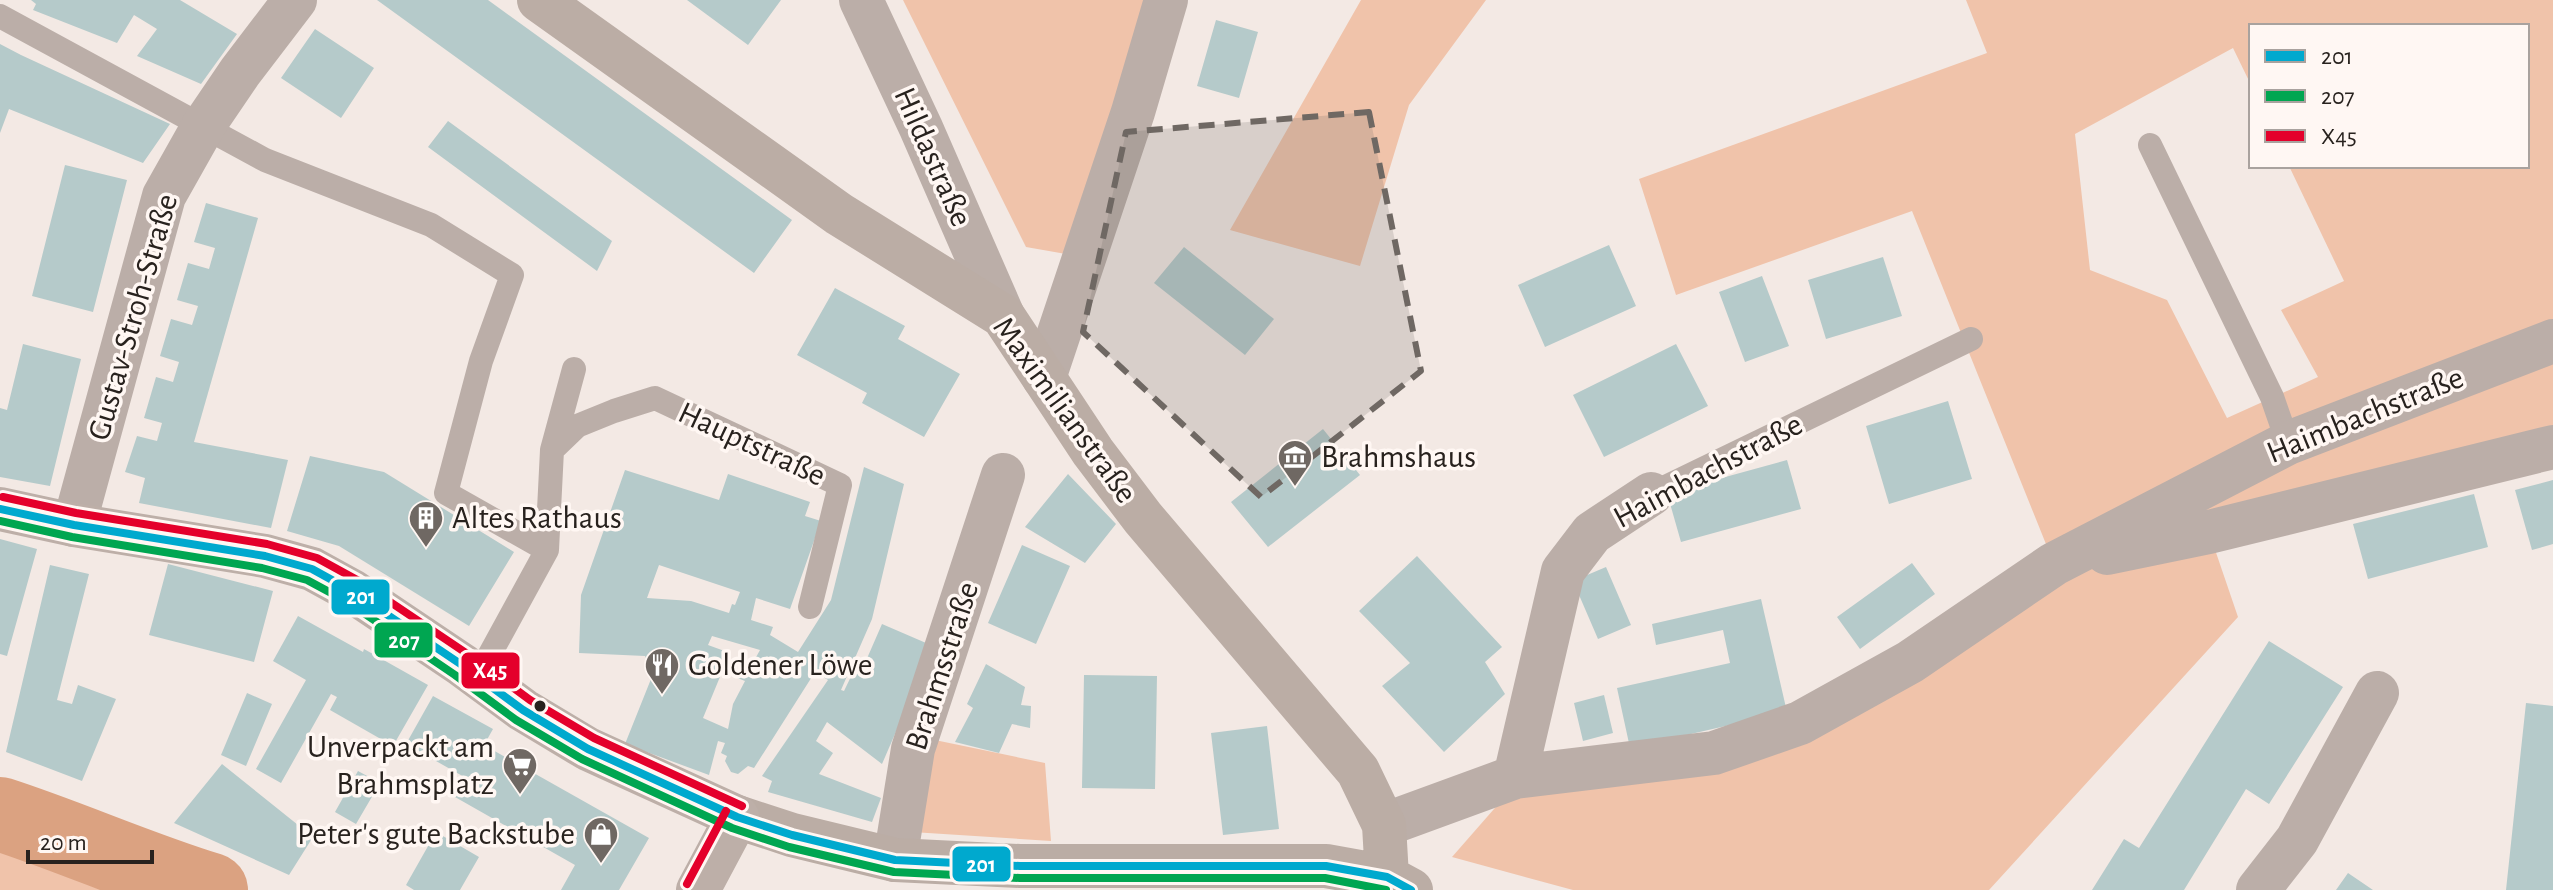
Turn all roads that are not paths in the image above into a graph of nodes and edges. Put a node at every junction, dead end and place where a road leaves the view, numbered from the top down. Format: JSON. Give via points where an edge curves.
{"nodes":[{"id":1,"x":295,"y":0,"type":"edge"},
{"id":2,"x":539,"y":0,"type":"edge"},
{"id":3,"x":861,"y":0,"type":"edge"},
{"id":4,"x":1166,"y":0,"type":"edge"},
{"id":5,"x":0,"y":16,"type":"edge"},
{"id":6,"x":204,"y":125,"type":"junction"},
{"id":7,"x":2150,"y":145,"type":"dead end"},
{"id":8,"x":1003,"y":316,"type":"junction"},
{"id":9,"x":1971,"y":339,"type":"dead end"},
{"id":10,"x":2553,"y":341,"type":"edge"},
{"id":11,"x":574,"y":369,"type":"dead end"},
{"id":12,"x":1044,"y":378,"type":"junction"},
{"id":13,"x":2288,"y":443,"type":"junction"},
{"id":14,"x":2553,"y":447,"type":"edge"},
{"id":15,"x":552,"y":450,"type":"junction"},
{"id":16,"x":1003,"y":475,"type":"dead end"},
{"id":17,"x":1651,"y":494,"type":"joint"},
{"id":18,"x":0,"y":509,"type":"edge"},
{"id":19,"x":74,"y":525,"type":"junction"},
{"id":20,"x":547,"y":550,"type":"junction"},
{"id":21,"x":2054,"y":564,"type":"junction"},
{"id":22,"x":810,"y":607,"type":"dead end"},
{"id":23,"x":478,"y":676,"type":"junction"},
{"id":24,"x":2377,"y":693,"type":"dead end"},
{"id":25,"x":1515,"y":777,"type":"junction"},
{"id":26,"x":737,"y":817,"type":"junction"},
{"id":27,"x":1384,"y":825,"type":"junction"},
{"id":28,"x":895,"y":860,"type":"junction"},
{"id":29,"x":1399,"y":884,"type":"edge"},
{"id":30,"x":698,"y":890,"type":"edge"},
{"id":31,"x":2258,"y":890,"type":"edge"}],
"edges":[{"from":1,"to":6,"type":"street","name":"Gustav-Stroh-Straße"},
{"from":2,"to":8,"type":"main road","name":"Maximilianstraße","via":[[839,214]]},
{"from":3,"to":8,"type":"street","name":"Hildastraße"},
{"from":4,"to":12,"type":"street"},
{"from":5,"to":6,"type":"lane"},
{"from":6,"to":19,"type":"street","name":"Gustav-Stroh-Straße","via":[[164,196]]},
{"from":6,"to":20,"type":"lane","via":[[265,160],[431,225],[512,275],[481,361],[446,493]]},
{"from":7,"to":13,"type":"lane","via":[[2272,397]]},
{"from":8,"to":12,"type":"main road","name":"Maximilianstraße"},
{"from":9,"to":17,"type":"lane","name":"Haimbachstraße"},
{"from":10,"to":13,"type":"street","name":"Haimbachstraße"},
{"from":11,"to":15,"type":"lane"},
{"from":12,"to":27,"type":"main road","name":"Maximilianstraße","via":[[1143,518],[1358,771]]},
{"from":13,"to":21,"type":"street","name":"Haimbachstraße"},
{"from":14,"to":21,"type":"street","name":"Haimbachstraße","via":[[2209,532]]},
{"from":15,"to":20,"type":"lane"},
{"from":15,"to":22,"type":"lane","name":"Hauptstraße","via":[[577,426],[655,398],[840,485]]},
{"from":16,"to":28,"type":"street","name":"Brahmsstraße","via":[[913,749]]},
{"from":17,"to":25,"type":"street","name":"Haimbachstraße","via":[[1592,533],[1563,571]]},
{"from":18,"to":19,"type":"main road"},
{"from":19,"to":23,"type":"main road","via":[[265,556],[312,569]]},
{"from":20,"to":23,"type":"lane"},
{"from":21,"to":25,"type":"street","name":"Haimbachstraße","via":[[1910,662],[1800,723],[1714,753]]},
{"from":23,"to":26,"type":"main road","via":[[588,749]]},
{"from":24,"to":31,"type":"street","via":[[2297,840]]},
{"from":25,"to":27,"type":"street","name":"Haimbachstraße"},
{"from":26,"to":28,"type":"main road"},
{"from":26,"to":30,"type":"main road"},
{"from":27,"to":29,"type":"main road","name":"Maximilianstraße"},
{"from":28,"to":29,"type":"main road","via":[[1020,866],[1326,866]]}]}
